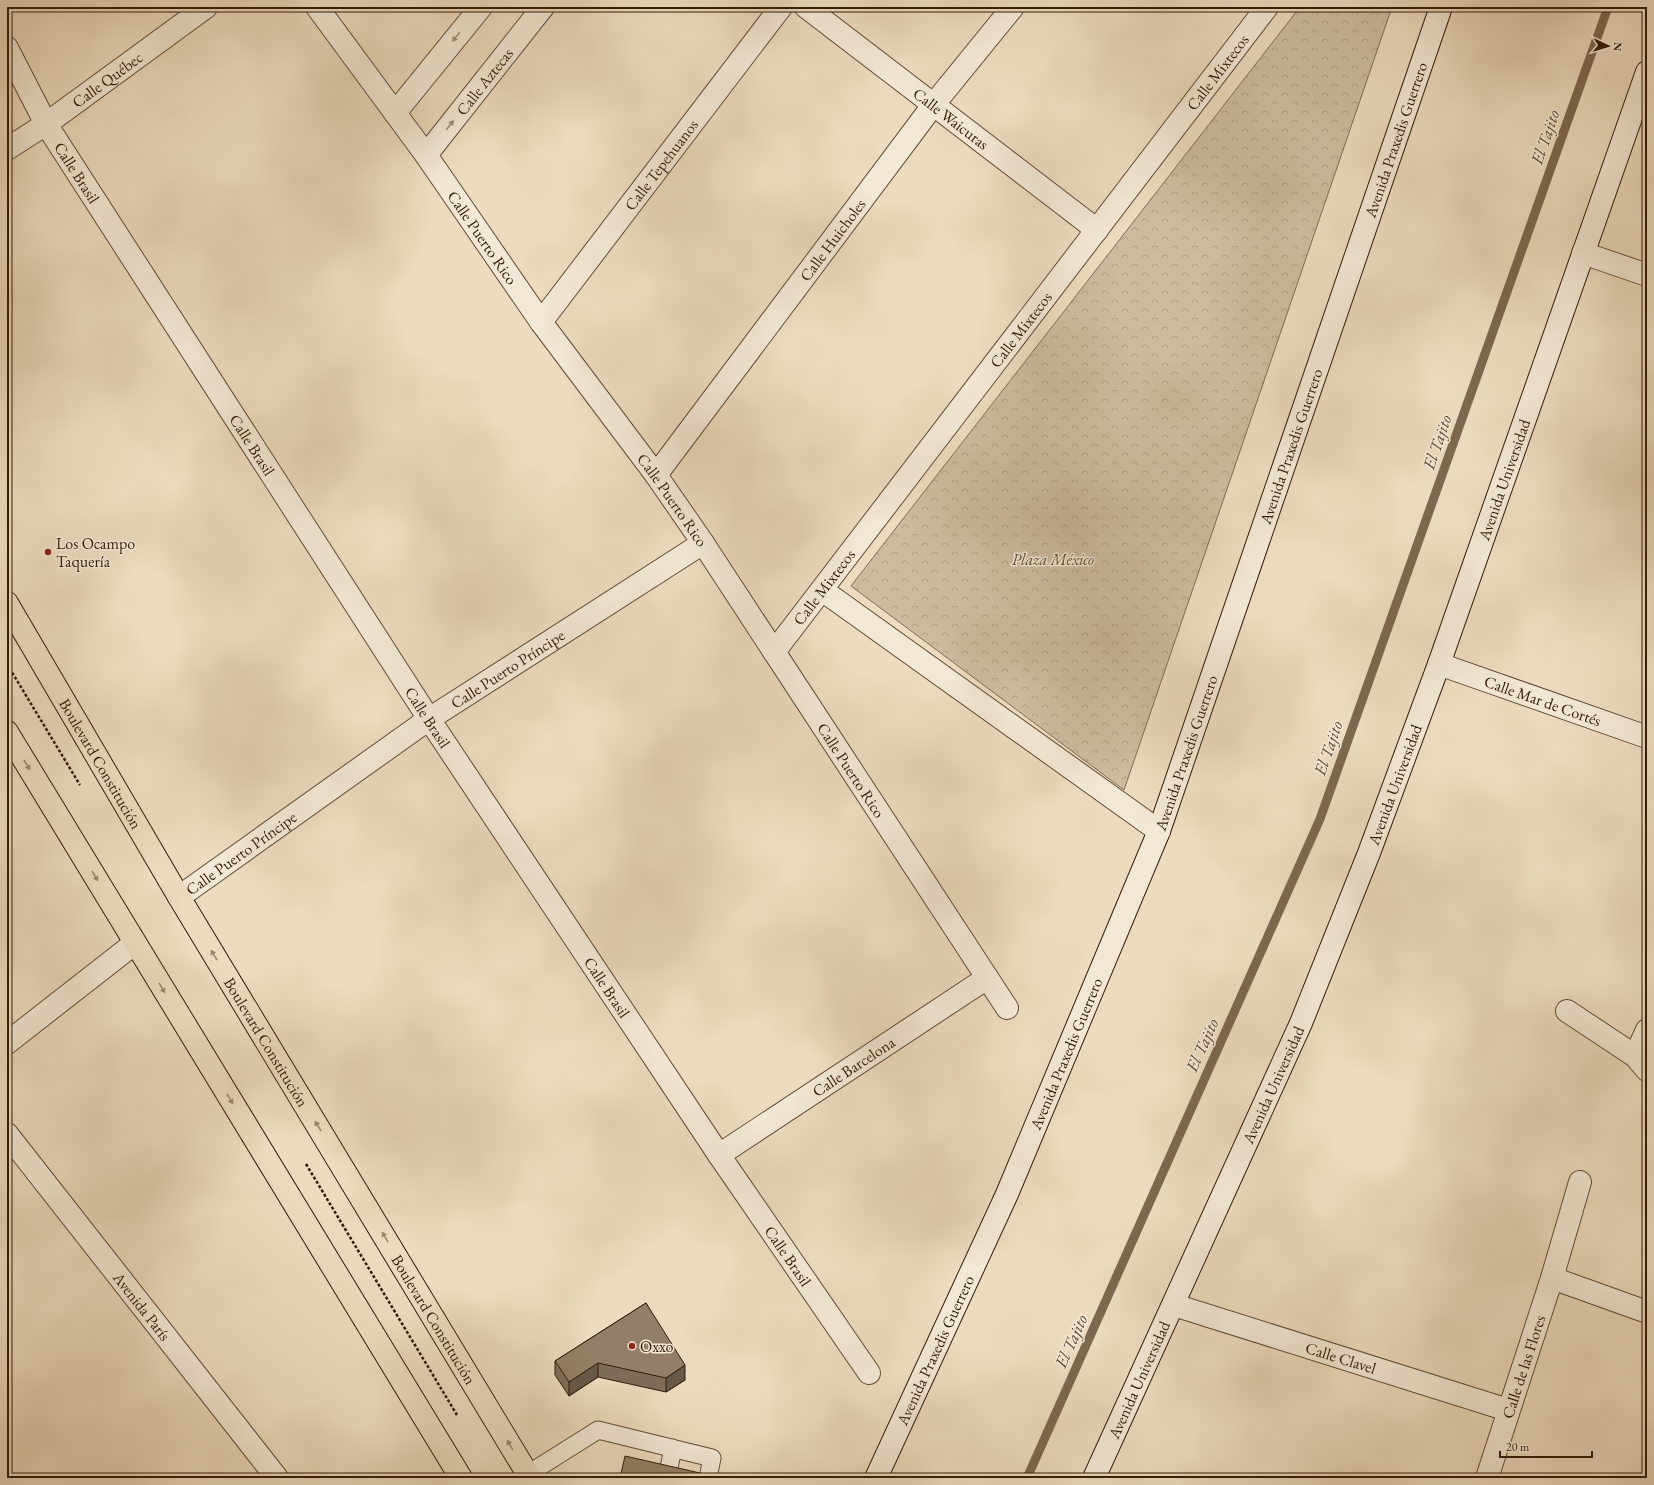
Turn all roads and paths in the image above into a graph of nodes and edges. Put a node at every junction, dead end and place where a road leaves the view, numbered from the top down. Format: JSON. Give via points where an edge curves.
{"nodes":[{"id":1,"x":206,"y":7,"type":"edge"},
{"id":2,"x":317,"y":7,"type":"edge"},
{"id":3,"x":481,"y":7,"type":"edge"},
{"id":4,"x":543,"y":7,"type":"edge"},
{"id":5,"x":781,"y":7,"type":"edge"},
{"id":6,"x":806,"y":7,"type":"edge"},
{"id":7,"x":1013,"y":7,"type":"edge"},
{"id":8,"x":1267,"y":7,"type":"edge"},
{"id":9,"x":1441,"y":7,"type":"edge"},
{"id":10,"x":7,"y":48,"type":"edge"},
{"id":11,"x":1647,"y":72,"type":"edge"},
{"id":12,"x":934,"y":104,"type":"junction"},
{"id":13,"x":395,"y":113,"type":"junction"},
{"id":14,"x":46,"y":124,"type":"junction"},
{"id":15,"x":7,"y":149,"type":"edge"},
{"id":16,"x":426,"y":155,"type":"junction"},
{"id":17,"x":1097,"y":230,"type":"junction"},
{"id":18,"x":1583,"y":253,"type":"junction"},
{"id":19,"x":1647,"y":275,"type":"edge"},
{"id":20,"x":541,"y":322,"type":"junction"},
{"id":21,"x":656,"y":475,"type":"junction"},
{"id":22,"x":703,"y":543,"type":"junction"},
{"id":23,"x":822,"y":590,"type":"junction"},
{"id":24,"x":7,"y":603,"type":"edge"},
{"id":25,"x":774,"y":652,"type":"junction"},
{"id":26,"x":1438,"y":664,"type":"junction"},
{"id":27,"x":429,"y":719,"type":"junction"},
{"id":28,"x":7,"y":732,"type":"edge"},
{"id":29,"x":1647,"y":737,"type":"edge"},
{"id":30,"x":1159,"y":831,"type":"junction"},
{"id":31,"x":179,"y":897,"type":"junction"},
{"id":32,"x":135,"y":943,"type":"junction"},
{"id":33,"x":987,"y":978,"type":"junction"},
{"id":34,"x":1007,"y":1008,"type":"dead end"},
{"id":35,"x":1567,"y":1011,"type":"dead end"},
{"id":36,"x":1647,"y":1030,"type":"edge"},
{"id":37,"x":7,"y":1043,"type":"edge"},
{"id":38,"x":1641,"y":1063,"type":"edge"},
{"id":39,"x":7,"y":1134,"type":"edge"},
{"id":40,"x":719,"y":1155,"type":"junction"},
{"id":41,"x":1580,"y":1182,"type":"dead end"},
{"id":42,"x":361,"y":1256,"type":"dead end"},
{"id":43,"x":1552,"y":1278,"type":"junction"},
{"id":44,"x":1174,"y":1305,"type":"junction"},
{"id":45,"x":1647,"y":1312,"type":"edge"},
{"id":46,"x":869,"y":1373,"type":"dead end"},
{"id":47,"x":1508,"y":1410,"type":"junction"},
{"id":48,"x":459,"y":1418,"type":"dead end"},
{"id":49,"x":673,"y":1448,"type":"junction"},
{"id":50,"x":529,"y":1476,"type":"edge"},
{"id":51,"x":1494,"y":1476,"type":"edge"},
{"id":52,"x":277,"y":1478,"type":"edge"},
{"id":53,"x":461,"y":1478,"type":"edge"},
{"id":54,"x":667,"y":1478,"type":"edge"},
{"id":55,"x":708,"y":1478,"type":"edge"},
{"id":56,"x":876,"y":1478,"type":"edge"},
{"id":57,"x":1094,"y":1478,"type":"edge"}],
"edges":[{"from":1,"to":14,"type":"street","name":"Calle Québec"},
{"from":2,"to":13,"type":"street","name":"Calle Puerto Rico"},
{"from":3,"to":13,"type":"street","one_way":true},
{"from":16,"to":4,"type":"street","name":"Calle Aztecas","one_way":true},
{"from":5,"to":20,"type":"street","name":"Calle Tepehuanos"},
{"from":6,"to":12,"type":"street","name":"Calle Waicuras"},
{"from":7,"to":12,"type":"street","name":"Calle Huicholes"},
{"from":8,"to":17,"type":"street","name":"Calle Mixtecos"},
{"from":9,"to":30,"type":"street","name":"Avenida Praxedis Guerrero"},
{"from":10,"to":14,"type":"street","name":"Calle Brasil"},
{"from":11,"to":18,"type":"street","name":"Avenida Universidad"},
{"from":12,"to":17,"type":"street","name":"Calle Waicuras"},
{"from":12,"to":21,"type":"street","name":"Calle Huicholes"},
{"from":13,"to":16,"type":"street","name":"Calle Puerto Rico"},
{"from":14,"to":15,"type":"street","name":"Calle Québec"},
{"from":14,"to":27,"type":"street","name":"Calle Brasil"},
{"from":16,"to":20,"type":"street","name":"Calle Puerto Rico"},
{"from":17,"to":23,"type":"street","name":"Calle Mixtecos"},
{"from":18,"to":19,"type":"street"},
{"from":18,"to":26,"type":"street","name":"Avenida Universidad"},
{"from":20,"to":21,"type":"street","name":"Calle Puerto Rico"},
{"from":21,"to":22,"type":"street","name":"Calle Puerto Rico"},
{"from":22,"to":25,"type":"street","name":"Calle Puerto Rico"},
{"from":22,"to":27,"type":"street","name":"Calle Puerto Príncipe"},
{"from":23,"to":25,"type":"street","name":"Calle Mixtecos"},
{"from":23,"to":30,"type":"street"},
{"from":24,"to":31,"type":"main road","name":"Boulevard Constitución"},
{"from":25,"to":33,"type":"street","name":"Calle Puerto Rico"},
{"from":26,"to":29,"type":"street","name":"Calle Mar de Cortés"},
{"from":26,"to":44,"type":"street","name":"Avenida Universidad","via":[[1369,853],[1301,1023]]},
{"from":27,"to":31,"type":"street","name":"Calle Puerto Príncipe"},
{"from":27,"to":40,"type":"street","name":"Calle Brasil"},
{"from":28,"to":32,"type":"main road","one_way":true},
{"from":30,"to":56,"type":"street","name":"Avenida Praxedis Guerrero","via":[[1007,1194]]},
{"from":50,"to":31,"type":"main road","name":"Boulevard Constitución","one_way":true},
{"from":32,"to":37,"type":"street"},
{"from":32,"to":53,"type":"main road","one_way":true},
{"from":33,"to":34,"type":"street","name":"Calle Puerto Rico"},
{"from":33,"to":40,"type":"street","name":"Calle Barcelona"},
{"from":35,"to":38,"type":"street"},
{"from":36,"to":38,"type":"street"},
{"from":39,"to":52,"type":"street","name":"Avenida París"},
{"from":40,"to":46,"type":"street","name":"Calle Brasil"},
{"from":41,"to":43,"type":"street","name":"Calle de las Flores"},
{"from":42,"to":48,"type":"path"},
{"from":43,"to":45,"type":"street"},
{"from":43,"to":47,"type":"street","name":"Calle de las Flores"},
{"from":44,"to":47,"type":"street","name":"Calle Clavel"},
{"from":44,"to":57,"type":"street","name":"Avenida Universidad"},
{"from":47,"to":51,"type":"street","name":"Calle de las Flores"},
{"from":49,"to":50,"type":"lane","via":[[598,1430]]},
{"from":49,"to":54,"type":"lane"},
{"from":49,"to":55,"type":"lane","via":[[712,1458]]}]}
